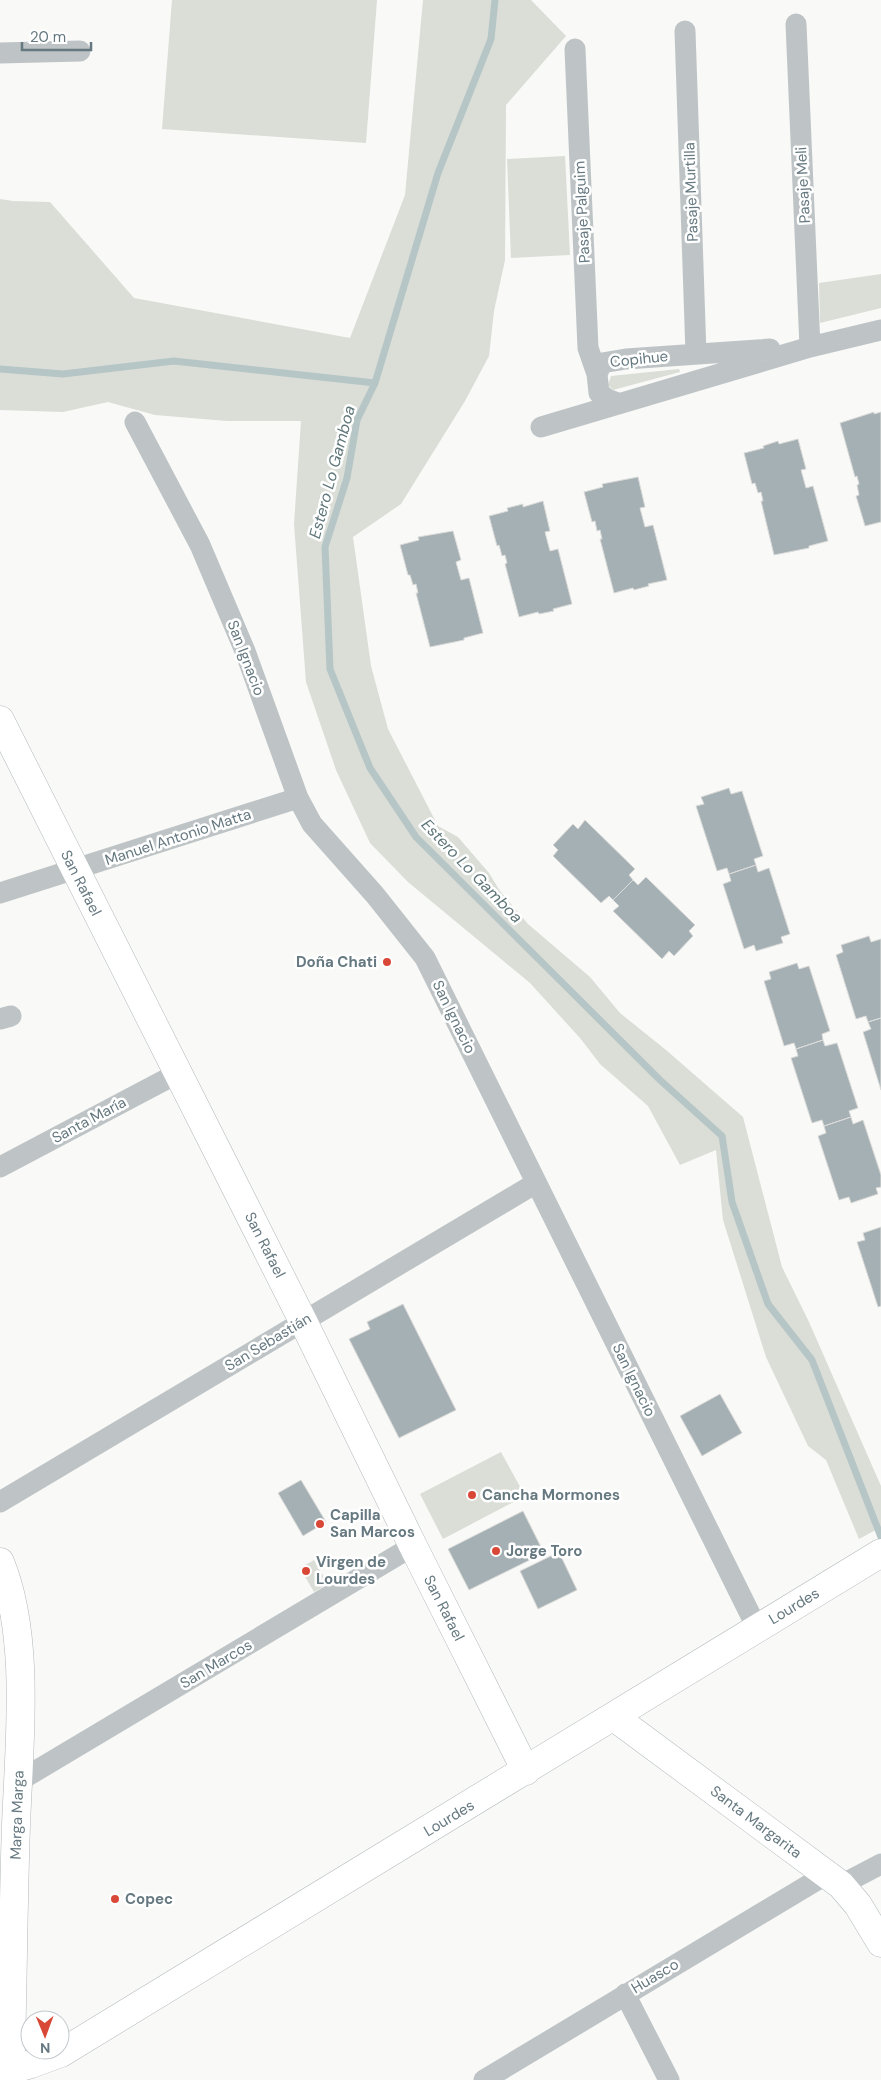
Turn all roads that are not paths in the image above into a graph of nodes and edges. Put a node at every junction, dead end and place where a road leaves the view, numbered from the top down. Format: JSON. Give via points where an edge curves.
{"nodes":[{"id":1,"x":796,"y":24,"type":"dead end"},
{"id":2,"x":685,"y":31,"type":"dead end"},
{"id":3,"x":575,"y":49,"type":"dead end"},
{"id":4,"x":80,"y":51,"type":"dead end"},
{"id":5,"x":0,"y":54,"type":"edge"},
{"id":6,"x":881,"y":330,"type":"edge"},
{"id":7,"x":810,"y":347,"type":"junction"},
{"id":8,"x":696,"y":354,"type":"junction"},
{"id":9,"x":597,"y":374,"type":"junction"},
{"id":10,"x":618,"y":403,"type":"junction"},
{"id":11,"x":135,"y":422,"type":"dead end"},
{"id":12,"x":541,"y":427,"type":"dead end"},
{"id":13,"x":0,"y":720,"type":"edge"},
{"id":14,"x":298,"y":798,"type":"junction"},
{"id":15,"x":74,"y":870,"type":"junction"},
{"id":16,"x":0,"y":892,"type":"edge"},
{"id":17,"x":178,"y":1074,"type":"junction"},
{"id":18,"x":0,"y":1167,"type":"edge"},
{"id":19,"x":536,"y":1183,"type":"junction"},
{"id":20,"x":303,"y":1321,"type":"junction"},
{"id":21,"x":0,"y":1502,"type":"edge"},
{"id":22,"x":413,"y":1546,"type":"junction"},
{"id":23,"x":881,"y":1553,"type":"edge"},
{"id":24,"x":0,"y":1562,"type":"edge"},
{"id":25,"x":757,"y":1628,"type":"junction"},
{"id":26,"x":614,"y":1717,"type":"junction"},
{"id":27,"x":526,"y":1771,"type":"junction"},
{"id":28,"x":19,"y":1781,"type":"junction"},
{"id":29,"x":8,"y":1820,"type":"edge"},
{"id":30,"x":881,"y":1864,"type":"edge"},
{"id":31,"x":834,"y":1879,"type":"junction"},
{"id":32,"x":881,"y":1943,"type":"edge"},
{"id":33,"x":625,"y":1994,"type":"junction"},
{"id":34,"x":7,"y":2074,"type":"edge"},
{"id":35,"x":484,"y":2080,"type":"edge"},
{"id":36,"x":669,"y":2080,"type":"edge"}],
"edges":[{"from":1,"to":7,"type":"street","name":"Pasaje Meli"},
{"from":2,"to":8,"type":"street","name":"Pasaje Murtilla"},
{"from":3,"to":9,"type":"street","name":"Pasaje Palguim","via":[[588,348]]},
{"from":4,"to":5,"type":"street"},
{"from":6,"to":7,"type":"street","name":"Copihue"},
{"from":7,"to":8,"type":"street","name":"Copihue"},
{"from":7,"to":10,"type":"street","name":"Copihue"},
{"from":8,"to":9,"type":"street","name":"Copihue","via":[[609,361],[602,363]]},
{"from":9,"to":10,"type":"street","name":"Copihue","via":[[599,393]]},
{"from":10,"to":12,"type":"street"},
{"from":11,"to":14,"type":"street","name":"San Ignacio","via":[[200,545],[245,651]]},
{"from":13,"to":15,"type":"main road","name":"San Rafael"},
{"from":14,"to":15,"type":"street","name":"Manuel Antonio Matta"},
{"from":14,"to":19,"type":"street","name":"San Ignacio","via":[[312,824],[425,958]]},
{"from":15,"to":16,"type":"street","name":"Manuel Antonio Matta"},
{"from":15,"to":17,"type":"main road","name":"San Rafael"},
{"from":17,"to":18,"type":"street","name":"Santa María"},
{"from":17,"to":20,"type":"main road","name":"San Rafael"},
{"from":19,"to":20,"type":"street","name":"San Sebastián"},
{"from":19,"to":25,"type":"street","name":"San Ignacio"},
{"from":20,"to":21,"type":"street","name":"San Sebastián"},
{"from":20,"to":22,"type":"main road","name":"San Rafael"},
{"from":22,"to":27,"type":"main road","name":"San Rafael"},
{"from":22,"to":28,"type":"street","name":"San Marcos"},
{"from":23,"to":25,"type":"main road","name":"Lourdes"},
{"from":24,"to":28,"type":"main road","name":"Marga Marga","via":[[13,1604],[20,1664]]},
{"from":25,"to":26,"type":"main road","name":"Lourdes"},
{"from":26,"to":27,"type":"main road","name":"Lourdes"},
{"from":26,"to":31,"type":"main road","name":"Santa Margarita"},
{"from":27,"to":34,"type":"main road","name":"Lourdes","via":[[61,2053]]},
{"from":28,"to":29,"type":"main road","name":"Marga Marga"},
{"from":29,"to":34,"type":"main road","name":"Marga Marga"},
{"from":30,"to":31,"type":"street","name":"Huasco"},
{"from":31,"to":32,"type":"main road","name":"Santa Margarita","via":[[858,1906]]},
{"from":31,"to":33,"type":"street","name":"Huasco"},
{"from":33,"to":35,"type":"street","name":"Huasco"},
{"from":33,"to":36,"type":"street"}]}
